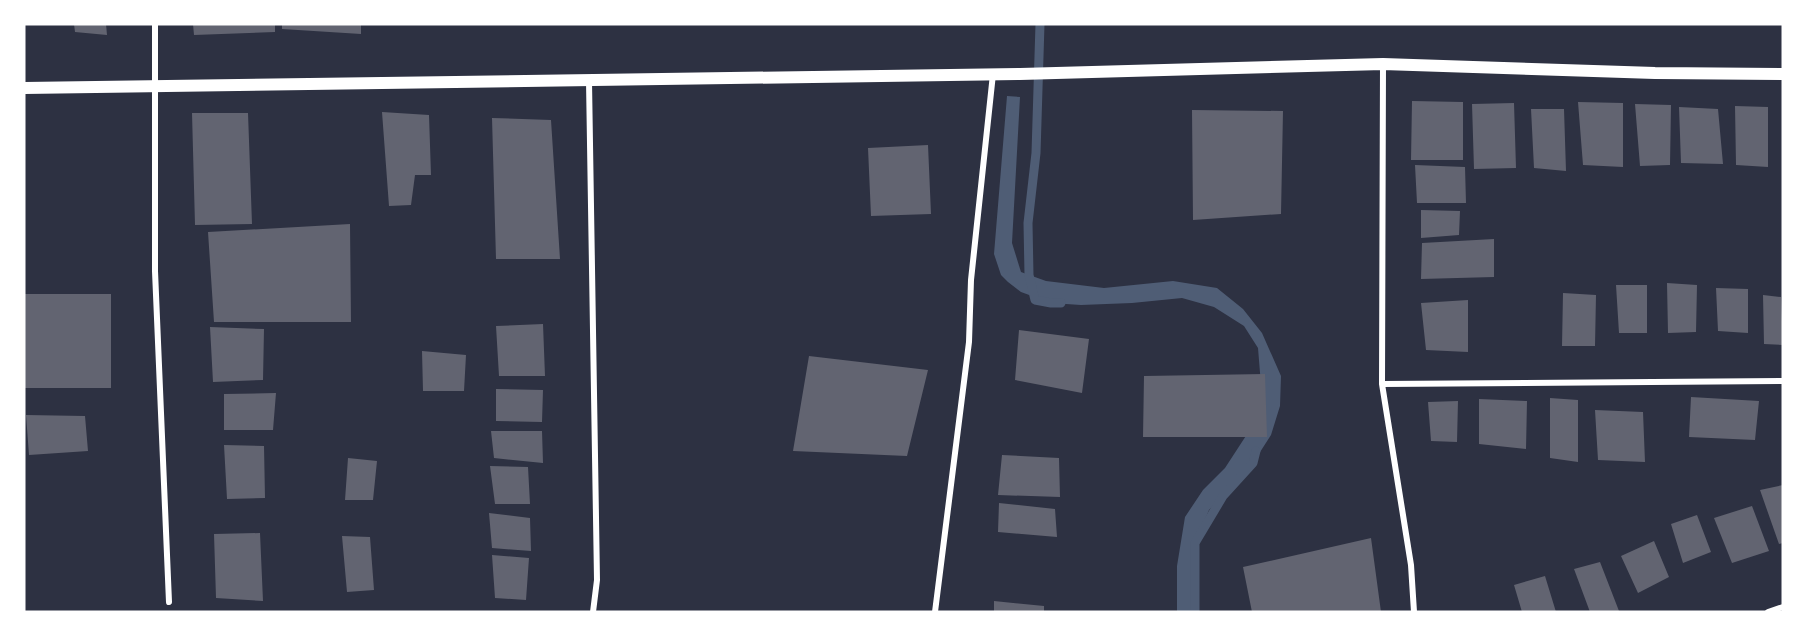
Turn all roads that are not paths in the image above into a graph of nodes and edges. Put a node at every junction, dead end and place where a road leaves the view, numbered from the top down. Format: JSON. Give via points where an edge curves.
{"nodes":[{"id":1,"x":155,"y":24,"type":"edge"},
{"id":2,"x":1383,"y":64,"type":"junction"},
{"id":3,"x":993,"y":74,"type":"junction"},
{"id":4,"x":1783,"y":74,"type":"edge"},
{"id":5,"x":589,"y":80,"type":"junction"},
{"id":6,"x":155,"y":86,"type":"junction"},
{"id":7,"x":24,"y":88,"type":"edge"},
{"id":8,"x":1783,"y":381,"type":"edge"},
{"id":9,"x":1382,"y":384,"type":"junction"},
{"id":10,"x":169,"y":602,"type":"dead end"},
{"id":11,"x":1783,"y":607,"type":"edge"},
{"id":12,"x":593,"y":612,"type":"edge"},
{"id":13,"x":936,"y":612,"type":"edge"},
{"id":14,"x":1414,"y":612,"type":"edge"},
{"id":15,"x":1768,"y":612,"type":"edge"}],
"edges":[{"from":1,"to":6,"type":"street"},
{"from":2,"to":3,"type":"main road"},
{"from":2,"to":4,"type":"main road"},
{"from":2,"to":9,"type":"street"},
{"from":3,"to":5,"type":"main road"},
{"from":3,"to":13,"type":"street","via":[[971,280],[969,342]]},
{"from":5,"to":6,"type":"main road"},
{"from":5,"to":12,"type":"street","via":[[597,580]]},
{"from":6,"to":7,"type":"main road"},
{"from":6,"to":10,"type":"street","via":[[155,271]]},
{"from":8,"to":9,"type":"street"},
{"from":9,"to":14,"type":"street","via":[[1411,565]]},
{"from":11,"to":15,"type":"street"}]}
